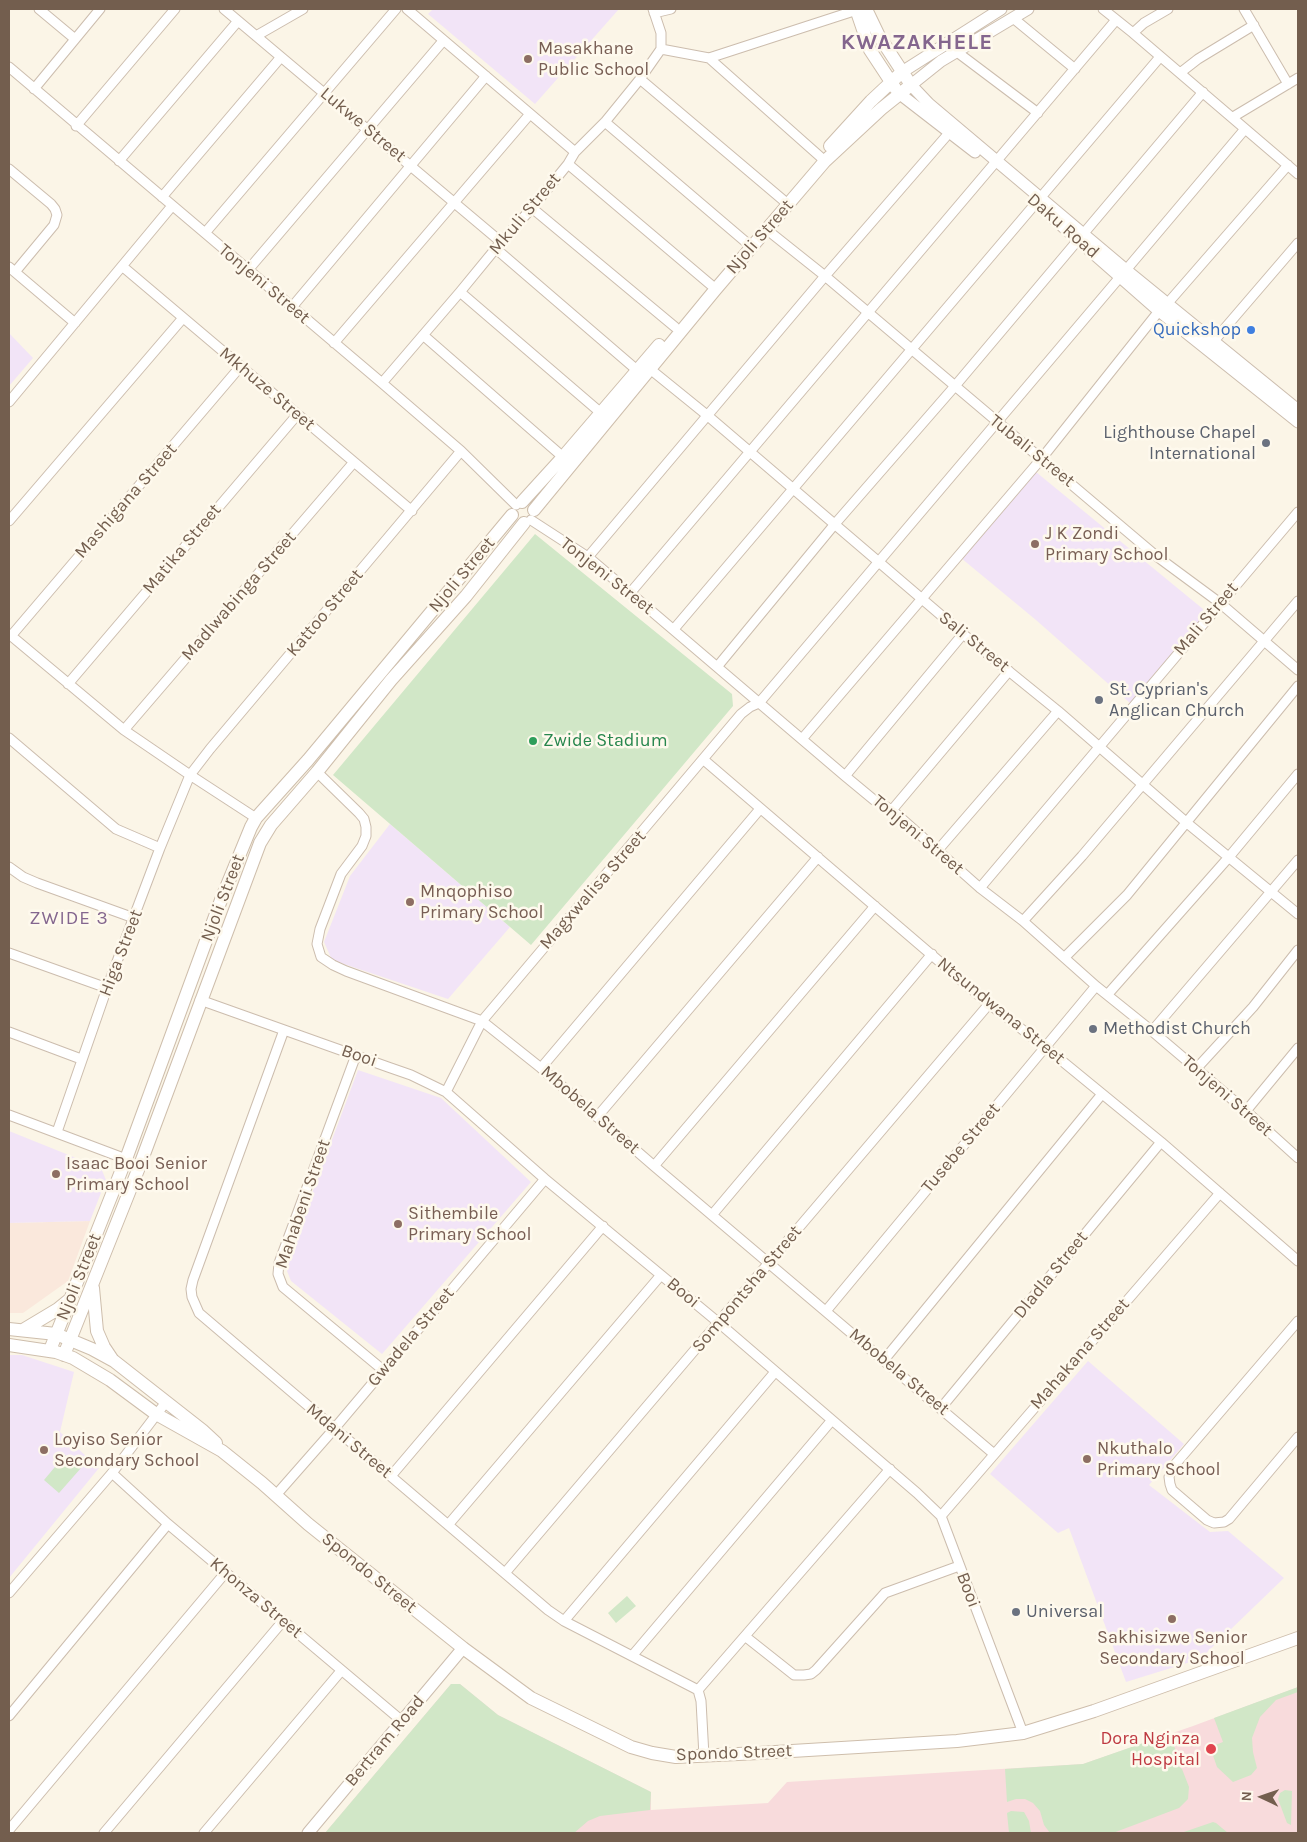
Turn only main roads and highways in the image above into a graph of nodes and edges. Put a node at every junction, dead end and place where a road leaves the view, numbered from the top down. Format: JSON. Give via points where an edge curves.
{"nodes":[{"id":1,"x":860,"y":9,"type":"edge"},
{"id":2,"x":902,"y":72,"type":"junction"},
{"id":3,"x":891,"y":82,"type":"junction"},
{"id":4,"x":910,"y":85,"type":"joint"},
{"id":5,"x":900,"y":94,"type":"junction"},
{"id":6,"x":822,"y":159,"type":"junction"},
{"id":7,"x":644,"y":370,"type":"junction"},
{"id":8,"x":517,"y":507,"type":"junction"},
{"id":9,"x":530,"y":518,"type":"junction"},
{"id":10,"x":93,"y":1283,"type":"junction"},
{"id":11,"x":71,"y":1298,"type":"junction"},
{"id":12,"x":9,"y":1329,"type":"edge"},
{"id":13,"x":23,"y":1330,"type":"junction"},
{"id":14,"x":56,"y":1334,"type":"junction"},
{"id":15,"x":70,"y":1339,"type":"junction"},
{"id":16,"x":9,"y":1345,"type":"edge"},
{"id":17,"x":50,"y":1350,"type":"junction"},
{"id":18,"x":64,"y":1355,"type":"junction"},
{"id":19,"x":114,"y":1361,"type":"junction"},
{"id":20,"x":222,"y":1452,"type":"junction"},
{"id":21,"x":1298,"y":1638,"type":"edge"}],
"edges":[{"from":1,"to":2,"type":"main road","name":"Daku Road"},
{"from":1,"to":3,"type":"main road","name":"Daku Road","via":[[870,50]]},
{"from":2,"to":3,"type":"main road","name":"Njoli Street"},
{"from":2,"to":4,"type":"main road","name":"Daku Road"},
{"from":3,"to":5,"type":"main road","name":"Daku Road"},
{"from":3,"to":6,"type":"main road","name":"Njoli Street"},
{"from":4,"to":5,"type":"main road","name":"Njoli Street"},
{"from":5,"to":6,"type":"main road","name":"Njoli Street"},
{"from":6,"to":7,"type":"main road","name":"Njoli Street"},
{"from":6,"to":7,"type":"main road","name":"Njoli Street","via":[[710,285]]},
{"from":7,"to":8,"type":"main road","name":"Njoli Street"},
{"from":7,"to":9,"type":"main road","name":"Njoli Street"},
{"from":8,"to":9,"type":"main road","via":[[530,504]]},
{"from":8,"to":9,"type":"main road","via":[[517,522]]},
{"from":8,"to":11,"type":"main road","name":"Njoli Street","via":[[314,753],[256,818],[236,861]]},
{"from":9,"to":10,"type":"main road","name":"Njoli Street","via":[[391,680],[271,825],[260,843]]},
{"from":10,"to":15,"type":"main road","name":"Njoli Street"},
{"from":10,"to":19,"type":"main road","via":[[97,1331]]},
{"from":11,"to":13,"type":"main road"},
{"from":11,"to":14,"type":"main road","name":"Njoli Street"},
{"from":12,"to":13,"type":"main road","name":"Spondo Street"},
{"from":13,"to":14,"type":"main road","name":"Spondo Street"},
{"from":14,"to":15,"type":"main road","name":"Spondo Street"},
{"from":14,"to":17,"type":"main road","name":"Njoli Street"},
{"from":15,"to":18,"type":"main road","name":"Njoli Street"},
{"from":15,"to":19,"type":"main road","name":"Spondo Street"},
{"from":16,"to":17,"type":"main road","name":"Spondo Street"},
{"from":17,"to":18,"type":"main road","name":"Spondo Street"},
{"from":18,"to":20,"type":"main road","name":"Spondo Street","via":[[89,1366],[156,1414]]},
{"from":19,"to":20,"type":"main road","name":"Spondo Street","via":[[202,1430]]},
{"from":20,"to":21,"type":"main road","name":"Spondo Street","via":[[463,1648],[531,1698],[631,1747],[652,1753],[676,1757],[704,1756],[957,1741],[1023,1733]]}]}
